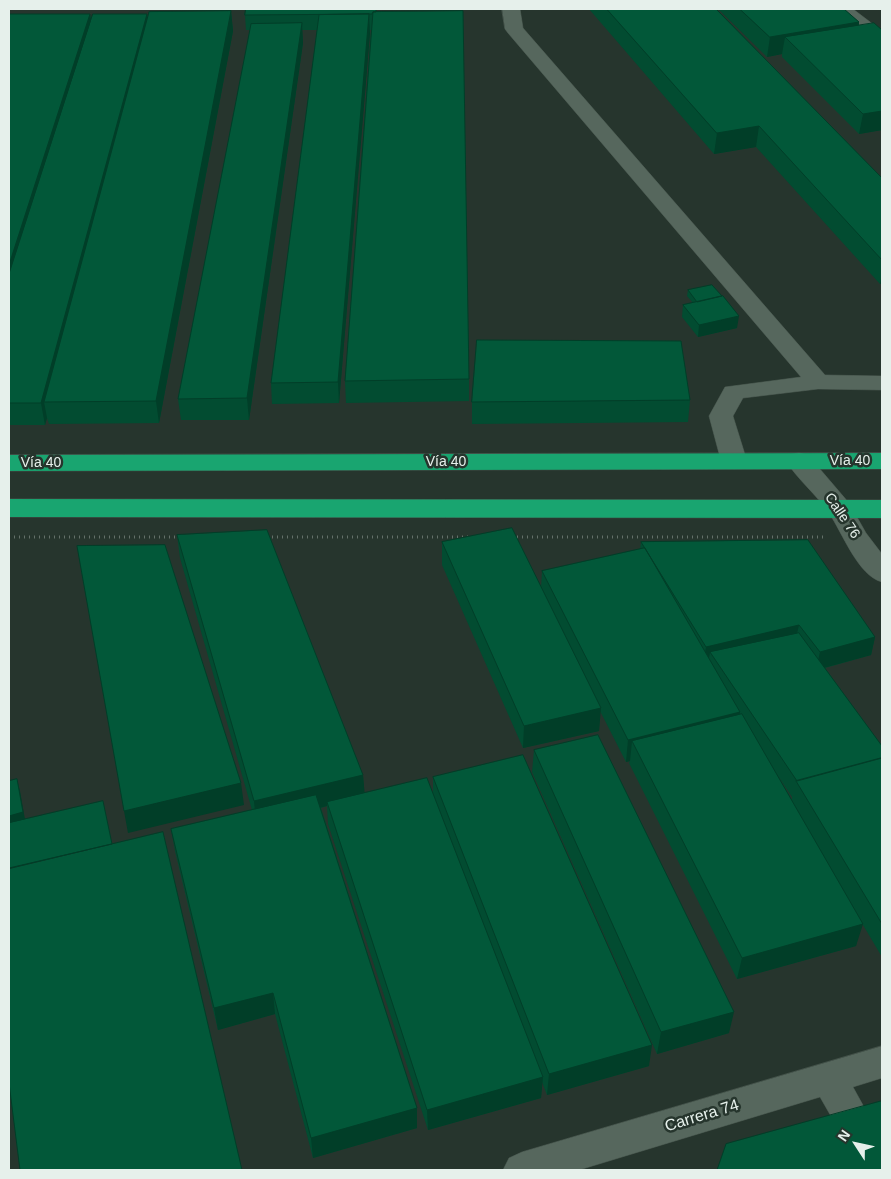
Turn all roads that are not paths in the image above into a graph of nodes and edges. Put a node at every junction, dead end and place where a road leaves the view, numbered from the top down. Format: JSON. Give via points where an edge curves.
{"nodes":[{"id":1,"x":511,"y":9,"type":"edge"},
{"id":2,"x":842,"y":9,"type":"edge"},
{"id":3,"x":882,"y":40,"type":"edge"},
{"id":4,"x":818,"y":382,"type":"junction"},
{"id":5,"x":882,"y":383,"type":"edge"},
{"id":6,"x":734,"y":461,"type":"junction"},
{"id":7,"x":799,"y":461,"type":"junction"},
{"id":8,"x":882,"y":461,"type":"edge"},
{"id":9,"x":9,"y":463,"type":"edge"},
{"id":10,"x":9,"y":508,"type":"edge"},
{"id":11,"x":840,"y":509,"type":"junction"},
{"id":12,"x":882,"y":509,"type":"edge"},
{"id":13,"x":882,"y":573,"type":"edge"},
{"id":14,"x":882,"y":1062,"type":"edge"},
{"id":15,"x":829,"y":1079,"type":"junction"},
{"id":16,"x":857,"y":1127,"type":"edge"},
{"id":17,"x":522,"y":1170,"type":"edge"}],
"edges":[{"from":1,"to":4,"type":"street","via":[[514,29]]},
{"from":2,"to":3,"type":"street"},
{"from":4,"to":5,"type":"street"},
{"from":4,"to":6,"type":"street","via":[[734,392],[721,416]]},
{"from":6,"to":7,"type":"highway","name":"Vía 40"},
{"from":6,"to":9,"type":"highway","name":"Vía 40"},
{"from":7,"to":8,"type":"highway","name":"Vía 40"},
{"from":7,"to":11,"type":"street","name":"Calle 76"},
{"from":10,"to":11,"type":"highway"},
{"from":11,"to":12,"type":"highway"},
{"from":11,"to":13,"type":"street","name":"Calle 76","via":[[855,537]]},
{"from":14,"to":15,"type":"street","name":"Carrera 74"},
{"from":15,"to":16,"type":"street"},
{"from":15,"to":17,"type":"street","name":"Carrera 74"}]}
